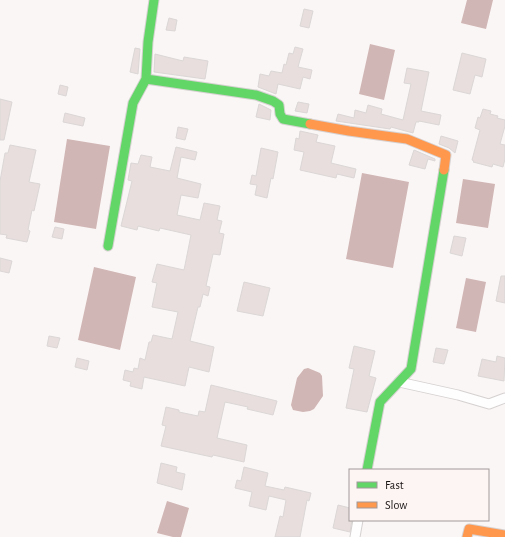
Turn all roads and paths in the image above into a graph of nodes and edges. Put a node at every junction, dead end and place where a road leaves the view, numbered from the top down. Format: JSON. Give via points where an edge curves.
{"nodes":[{"id":1,"x":154,"y":0,"type":"edge"},
{"id":2,"x":146,"y":79,"type":"junction"},
{"id":3,"x":108,"y":246,"type":"dead end"},
{"id":4,"x":399,"y":382,"type":"junction"},
{"id":5,"x":505,"y":398,"type":"edge"},
{"id":6,"x":367,"y":469,"type":"edge"},
{"id":7,"x":358,"y":521,"type":"edge"},
{"id":8,"x":505,"y":535,"type":"edge"},
{"id":9,"x":355,"y":537,"type":"edge"},
{"id":10,"x":467,"y":537,"type":"edge"}],
"edges":[{"from":1,"to":2,"type":"street"},
{"from":2,"to":3,"type":"street","via":[[133,103]]},
{"from":2,"to":4,"type":"street","via":[[244,93],[277,103],[283,119],[407,139],[446,155],[411,369]]},
{"from":4,"to":5,"type":"street","via":[[458,394],[489,404]]},
{"from":4,"to":6,"type":"street","via":[[380,402]]},
{"from":7,"to":9,"type":"street"},
{"from":8,"to":10,"type":"street","via":[[469,529]]}]}
